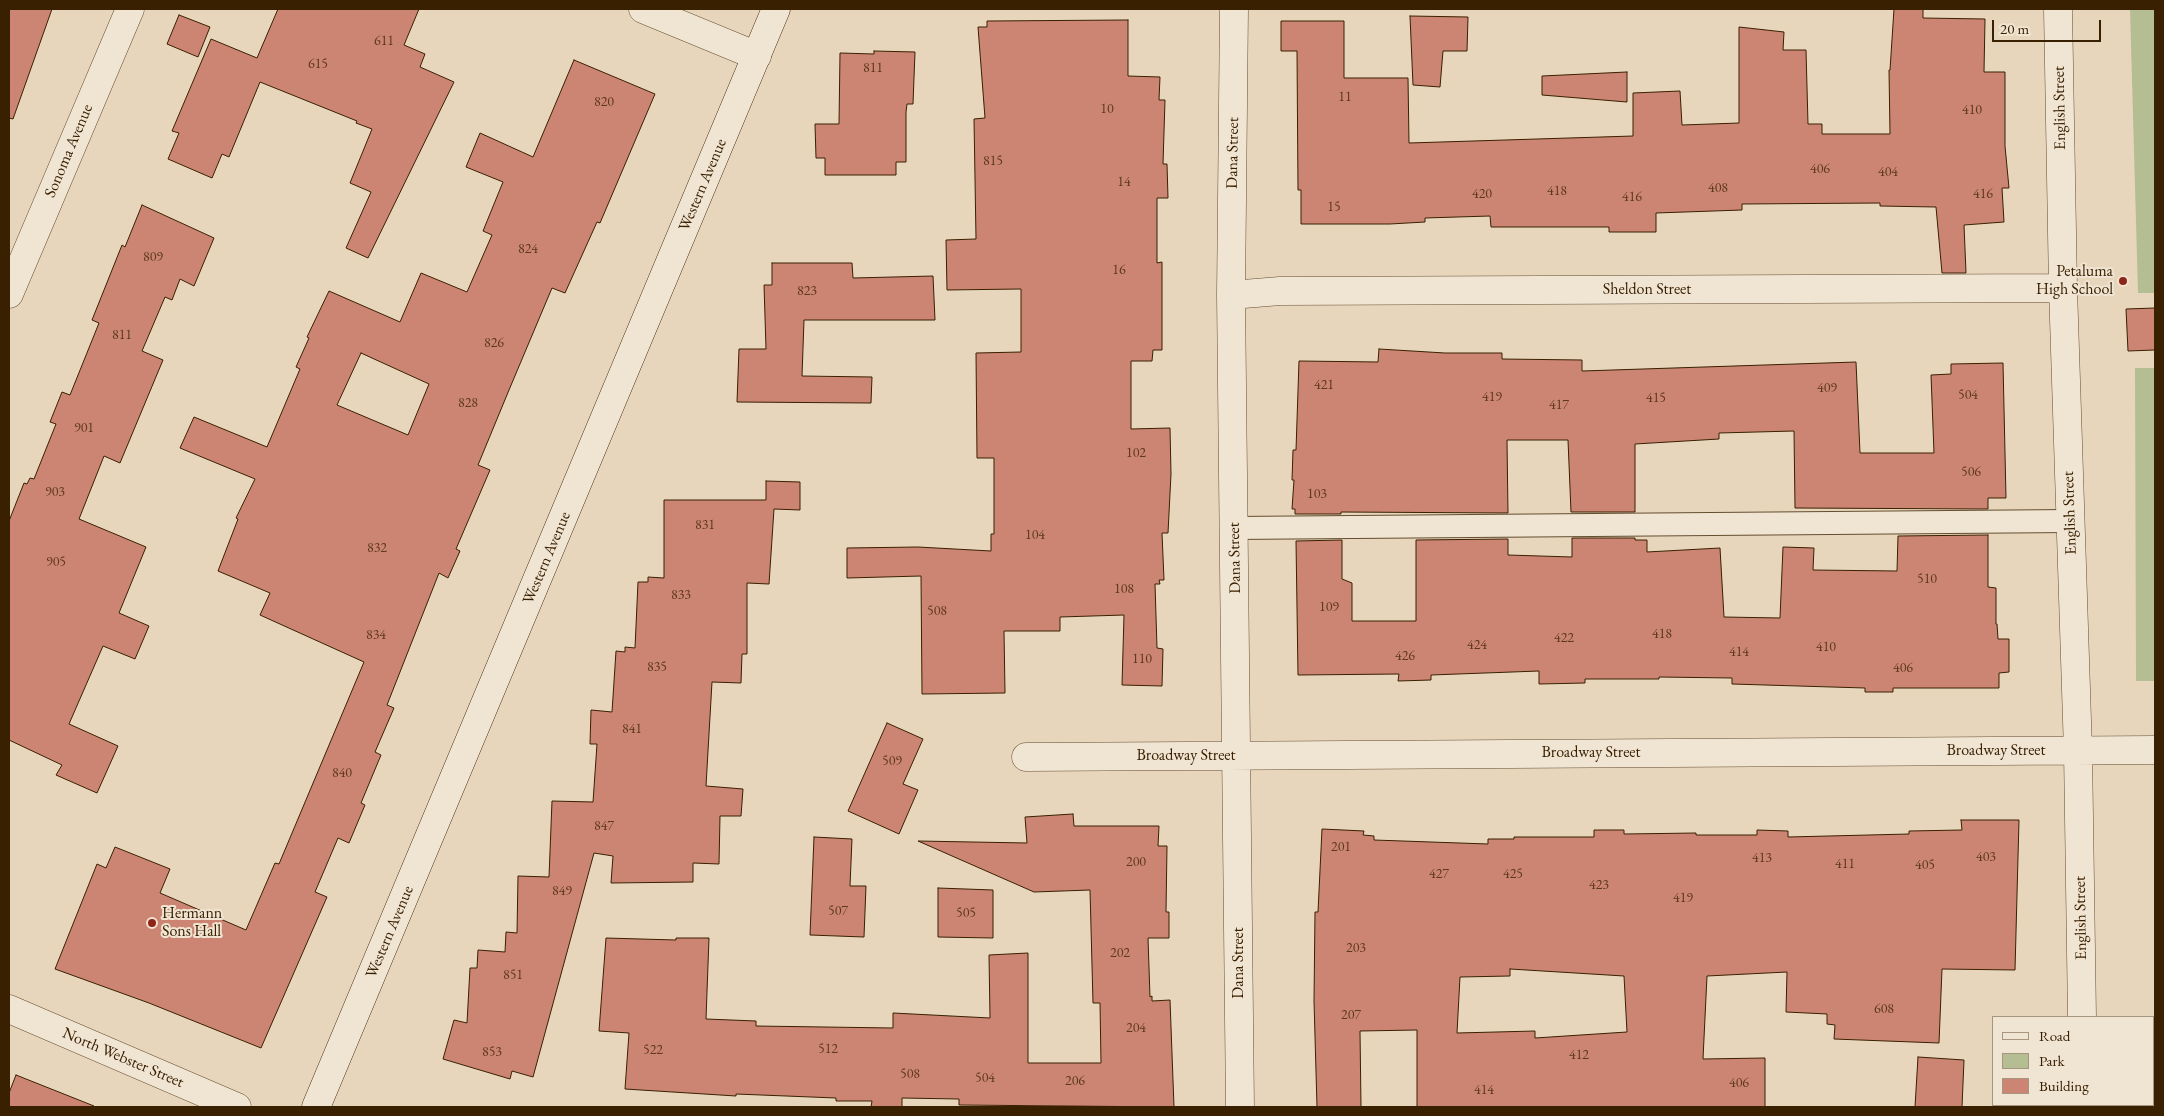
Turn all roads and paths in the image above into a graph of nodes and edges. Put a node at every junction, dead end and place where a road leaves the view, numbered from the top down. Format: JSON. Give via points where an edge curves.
{"nodes":[{"id":1,"x":130,"y":9,"type":"edge"},
{"id":2,"x":643,"y":9,"type":"edge"},
{"id":3,"x":776,"y":9,"type":"edge"},
{"id":4,"x":1234,"y":9,"type":"edge"},
{"id":5,"x":2058,"y":9,"type":"edge"},
{"id":6,"x":757,"y":56,"type":"junction"},
{"id":7,"x":2063,"y":288,"type":"junction"},
{"id":8,"x":9,"y":294,"type":"edge"},
{"id":9,"x":1231,"y":295,"type":"junction"},
{"id":10,"x":2070,"y":521,"type":"junction"},
{"id":11,"x":1234,"y":528,"type":"junction"},
{"id":12,"x":2155,"y":750,"type":"edge"},
{"id":13,"x":2078,"y":751,"type":"junction"},
{"id":14,"x":1237,"y":756,"type":"junction"},
{"id":15,"x":1026,"y":757,"type":"dead end"},
{"id":16,"x":9,"y":1009,"type":"edge"},
{"id":17,"x":2082,"y":1016,"type":"edge"},
{"id":18,"x":238,"y":1107,"type":"edge"},
{"id":19,"x":316,"y":1107,"type":"edge"},
{"id":20,"x":1240,"y":1107,"type":"edge"}],
"edges":[{"from":1,"to":8,"type":"street","name":"Sonoma Avenue"},
{"from":2,"to":6,"type":"street"},
{"from":3,"to":6,"type":"street","name":"Western Avenue"},
{"from":4,"to":9,"type":"street","name":"Dana Street"},
{"from":5,"to":7,"type":"street","name":"English Street"},
{"from":6,"to":19,"type":"street","name":"Western Avenue"},
{"from":7,"to":9,"type":"street","name":"Sheldon Street","via":[[1280,291]]},
{"from":7,"to":10,"type":"street","name":"English Street"},
{"from":9,"to":11,"type":"street","name":"Dana Street"},
{"from":10,"to":11,"type":"lane"},
{"from":10,"to":13,"type":"street","name":"English Street"},
{"from":11,"to":14,"type":"street","name":"Dana Street"},
{"from":12,"to":13,"type":"street","name":"Broadway Street"},
{"from":13,"to":14,"type":"street","name":"Broadway Street"},
{"from":13,"to":17,"type":"street","name":"English Street"},
{"from":14,"to":15,"type":"street","name":"Broadway Street"},
{"from":14,"to":20,"type":"street","name":"Dana Street"},
{"from":16,"to":18,"type":"street","name":"North Webster Street"}]}
